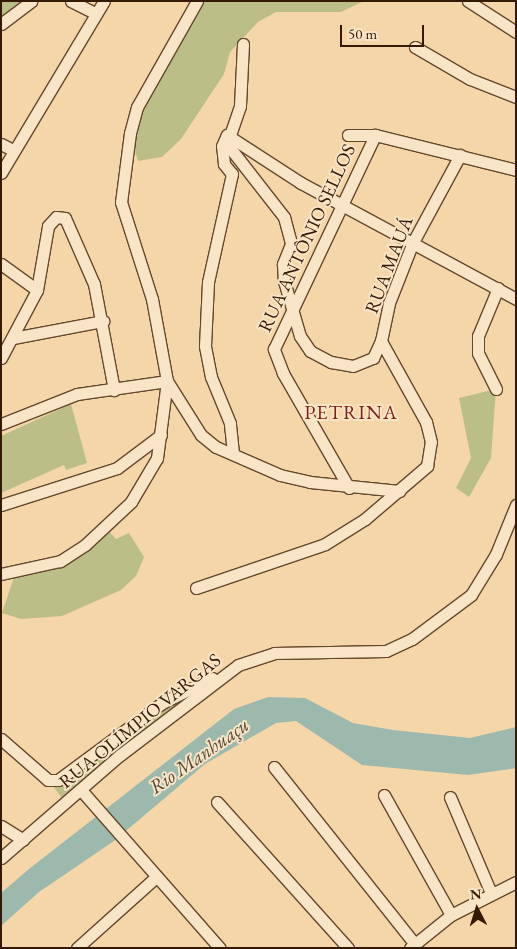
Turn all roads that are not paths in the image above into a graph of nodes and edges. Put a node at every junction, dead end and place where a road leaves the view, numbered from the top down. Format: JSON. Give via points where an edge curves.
{"nodes":[{"id":1,"x":31,"y":1,"type":"edge"},
{"id":2,"x":71,"y":1,"type":"edge"},
{"id":3,"x":104,"y":1,"type":"edge"},
{"id":4,"x":197,"y":1,"type":"edge"},
{"id":5,"x":468,"y":1,"type":"edge"},
{"id":6,"x":96,"y":14,"type":"junction"},
{"id":7,"x":1,"y":24,"type":"edge"},
{"id":8,"x":516,"y":32,"type":"edge"},
{"id":9,"x":243,"y":44,"type":"dead end"},
{"id":10,"x":415,"y":47,"type":"dead end"},
{"id":11,"x":516,"y":97,"type":"edge"},
{"id":12,"x":227,"y":135,"type":"junction"},
{"id":13,"x":348,"y":135,"type":"dead end"},
{"id":14,"x":375,"y":135,"type":"junction"},
{"id":15,"x":1,"y":144,"type":"edge"},
{"id":16,"x":13,"y":150,"type":"junction"},
{"id":17,"x":460,"y":155,"type":"junction"},
{"id":18,"x":516,"y":170,"type":"edge"},
{"id":19,"x":1,"y":173,"type":"edge"},
{"id":20,"x":343,"y":206,"type":"junction"},
{"id":21,"x":413,"y":242,"type":"junction"},
{"id":22,"x":1,"y":264,"type":"edge"},
{"id":23,"x":498,"y":288,"type":"junction"},
{"id":24,"x":37,"y":290,"type":"junction"},
{"id":25,"x":516,"y":299,"type":"edge"},
{"id":26,"x":291,"y":306,"type":"junction"},
{"id":27,"x":103,"y":321,"type":"junction"},
{"id":28,"x":16,"y":335,"type":"junction"},
{"id":29,"x":381,"y":341,"type":"junction"},
{"id":30,"x":1,"y":349,"type":"edge"},
{"id":31,"x":1,"y":358,"type":"edge"},
{"id":32,"x":167,"y":381,"type":"junction"},
{"id":33,"x":496,"y":389,"type":"dead end"},
{"id":34,"x":114,"y":390,"type":"junction"},
{"id":35,"x":1,"y":424,"type":"edge"},
{"id":36,"x":161,"y":434,"type":"junction"},
{"id":37,"x":233,"y":453,"type":"junction"},
{"id":38,"x":349,"y":488,"type":"junction"},
{"id":39,"x":400,"y":491,"type":"junction"},
{"id":40,"x":1,"y":505,"type":"edge"},
{"id":41,"x":516,"y":505,"type":"edge"},
{"id":42,"x":1,"y":574,"type":"edge"},
{"id":43,"x":196,"y":588,"type":"dead end"},
{"id":44,"x":217,"y":677,"type":"junction"},
{"id":45,"x":1,"y":739,"type":"edge"},
{"id":46,"x":274,"y":767,"type":"dead end"},
{"id":47,"x":81,"y":790,"type":"junction"},
{"id":48,"x":384,"y":795,"type":"dead end"},
{"id":49,"x":450,"y":796,"type":"dead end"},
{"id":50,"x":217,"y":802,"type":"dead end"},
{"id":51,"x":1,"y":826,"type":"edge"},
{"id":52,"x":24,"y":840,"type":"junction"},
{"id":53,"x":1,"y":858,"type":"edge"},
{"id":54,"x":156,"y":876,"type":"junction"},
{"id":55,"x":516,"y":882,"type":"edge"},
{"id":56,"x":491,"y":893,"type":"junction"},
{"id":57,"x":450,"y":916,"type":"junction"},
{"id":58,"x":413,"y":946,"type":"edge"},
{"id":59,"x":77,"y":948,"type":"edge"},
{"id":60,"x":220,"y":948,"type":"edge"},
{"id":61,"x":348,"y":948,"type":"edge"}],
"edges":[{"from":1,"to":7,"type":"street"},
{"from":2,"to":6,"type":"street"},
{"from":3,"to":6,"type":"street"},
{"from":4,"to":32,"type":"street","via":[[138,107],[124,171],[124,213],[152,299]]},
{"from":5,"to":8,"type":"street"},
{"from":6,"to":16,"type":"street"},
{"from":9,"to":12,"type":"street","via":[[240,106]]},
{"from":10,"to":11,"type":"street","via":[[470,79]]},
{"from":12,"to":20,"type":"street"},
{"from":12,"to":26,"type":"street","via":[[235,160],[277,203],[284,217],[291,244],[283,264]]},
{"from":12,"to":37,"type":"street","via":[[222,146],[224,164],[232,174],[208,282],[205,346],[211,377],[230,423]]},
{"from":13,"to":14,"type":"street"},
{"from":14,"to":17,"type":"street"},
{"from":14,"to":20,"type":"street","name":"RUA ANTÔNIO SELLOS"},
{"from":15,"to":16,"type":"street"},
{"from":16,"to":19,"type":"street"},
{"from":17,"to":18,"type":"street"},
{"from":17,"to":21,"type":"street","name":"RUA MAUÁ"},
{"from":20,"to":21,"type":"street"},
{"from":20,"to":26,"type":"street","name":"RUA ANTÔNIO SELLOS"},
{"from":21,"to":23,"type":"street"},
{"from":21,"to":29,"type":"street","name":"RUA MAUÁ","via":[[389,303]]},
{"from":22,"to":24,"type":"street"},
{"from":23,"to":25,"type":"street"},
{"from":23,"to":33,"type":"street","via":[[478,336],[478,353]]},
{"from":24,"to":27,"type":"street","via":[[48,226],[56,217],[65,218],[94,284]]},
{"from":24,"to":28,"type":"street"},
{"from":26,"to":29,"type":"street","via":[[310,351],[331,362],[353,366],[366,361],[373,358]]},
{"from":26,"to":38,"type":"street","name":"RUA ANTÔNIO SELLOS","via":[[274,349],[283,373]]},
{"from":27,"to":28,"type":"street"},
{"from":27,"to":34,"type":"street"},
{"from":28,"to":30,"type":"street"},
{"from":28,"to":31,"type":"street"},
{"from":29,"to":39,"type":"street","name":"RUA MAUÁ","via":[[426,422],[431,442],[427,466]]},
{"from":32,"to":34,"type":"street"},
{"from":32,"to":36,"type":"street"},
{"from":32,"to":37,"type":"street","via":[[201,436]]},
{"from":34,"to":35,"type":"street","via":[[77,394]]},
{"from":36,"to":40,"type":"street","via":[[117,468]]},
{"from":36,"to":42,"type":"street","via":[[146,481],[106,528],[60,561]]},
{"from":37,"to":38,"type":"street","via":[[280,475]]},
{"from":38,"to":39,"type":"street"},
{"from":39,"to":43,"type":"street","name":"RUA MAUÁ","via":[[325,544]]},
{"from":41,"to":44,"type":"street","name":"RUA OLÍMPIO VARGAS","via":[[496,554],[471,595],[412,640],[367,654],[274,653]]},
{"from":44,"to":45,"type":"street","via":[[175,695],[58,780],[48,780]]},
{"from":44,"to":47,"type":"street","name":"RUA OLÍMPIO VARGAS"},
{"from":46,"to":58,"type":"street"},
{"from":47,"to":52,"type":"street","name":"RUA OLÍMPIO VARGAS"},
{"from":47,"to":54,"type":"street"},
{"from":48,"to":57,"type":"street"},
{"from":49,"to":56,"type":"street"},
{"from":50,"to":61,"type":"street"},
{"from":51,"to":52,"type":"street"},
{"from":52,"to":53,"type":"street","name":"RUA OLÍMPIO VARGAS"},
{"from":54,"to":59,"type":"street"},
{"from":54,"to":60,"type":"street"},
{"from":55,"to":56,"type":"street"},
{"from":56,"to":57,"type":"street"},
{"from":57,"to":58,"type":"street"}]}
